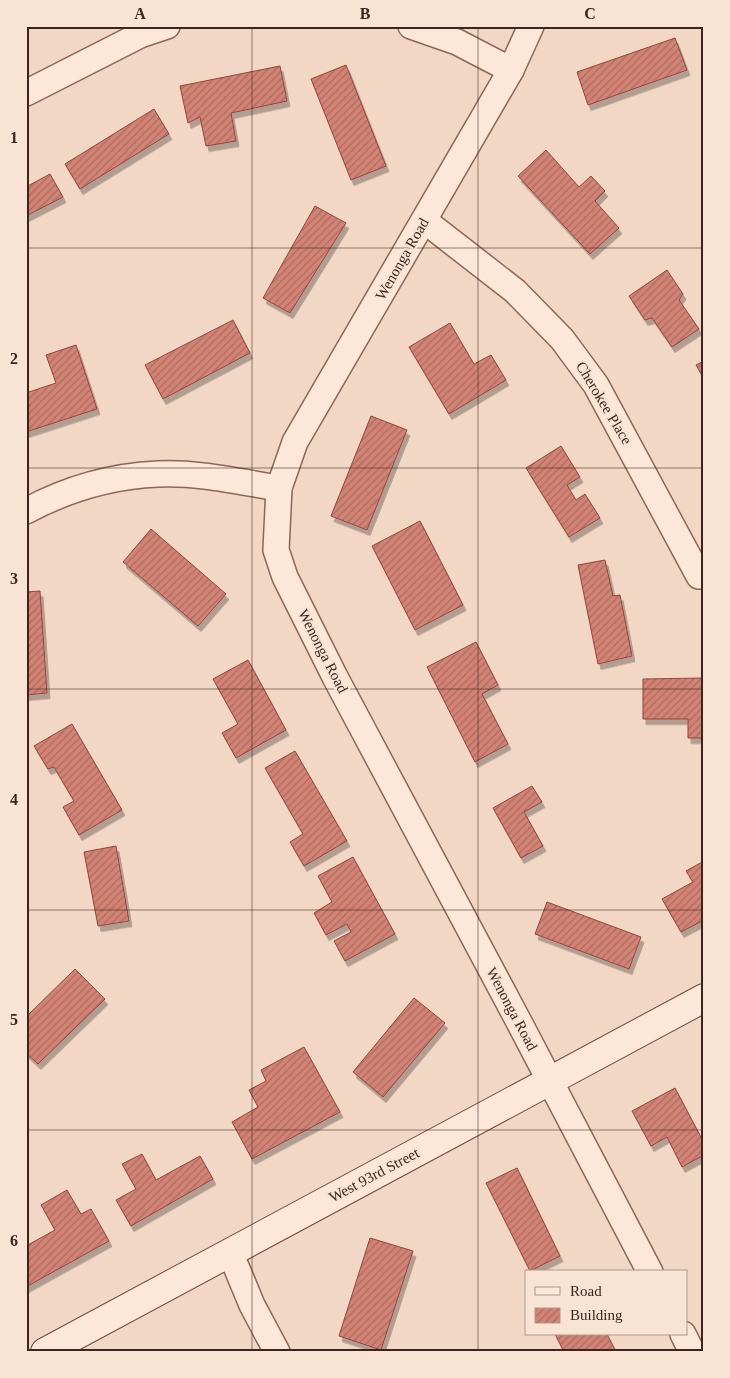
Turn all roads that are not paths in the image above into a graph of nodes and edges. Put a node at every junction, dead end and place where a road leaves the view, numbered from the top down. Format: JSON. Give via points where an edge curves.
{"nodes":[{"id":1,"x":167,"y":26,"type":"edge"},
{"id":2,"x":411,"y":26,"type":"edge"},
{"id":3,"x":531,"y":26,"type":"edge"},
{"id":4,"x":511,"y":70,"type":"junction"},
{"id":5,"x":26,"y":93,"type":"edge"},
{"id":6,"x":425,"y":221,"type":"junction"},
{"id":7,"x":279,"y":488,"type":"junction"},
{"id":8,"x":26,"y":511,"type":"edge"},
{"id":9,"x":699,"y":576,"type":"dead end"},
{"id":10,"x":704,"y":998,"type":"edge"},
{"id":11,"x":550,"y":1081,"type":"junction"},
{"id":12,"x":230,"y":1252,"type":"junction"},
{"id":13,"x":649,"y":1270,"type":"edge"},
{"id":14,"x":683,"y":1336,"type":"edge"},
{"id":15,"x":45,"y":1352,"type":"edge"},
{"id":16,"x":277,"y":1352,"type":"edge"},
{"id":17,"x":692,"y":1352,"type":"edge"}],
"edges":[{"from":1,"to":5,"type":"street","via":[[140,35]]},
{"from":2,"to":4,"type":"street","via":[[457,42]]},
{"from":3,"to":4,"type":"street","name":"Wenonga Road"},
{"from":4,"to":6,"type":"street","name":"Wenonga Road"},
{"from":6,"to":7,"type":"street","name":"Wenonga Road","via":[[294,442]]},
{"from":6,"to":9,"type":"street","name":"Cherokee Place","via":[[515,291],[562,339],[596,385]]},
{"from":7,"to":8,"type":"street","via":[[192,475],[158,474],[110,479],[69,491]]},
{"from":7,"to":11,"type":"street","name":"Wenonga Road","via":[[276,550],[285,577]]},
{"from":10,"to":11,"type":"street","name":"West 93rd Street"},
{"from":11,"to":12,"type":"street","name":"West 93rd Street"},
{"from":11,"to":13,"type":"street","name":"Wenonga Road"},
{"from":12,"to":15,"type":"street","name":"West 93rd Street"},
{"from":12,"to":16,"type":"street","via":[[252,1305]]},
{"from":14,"to":17,"type":"street"}]}
